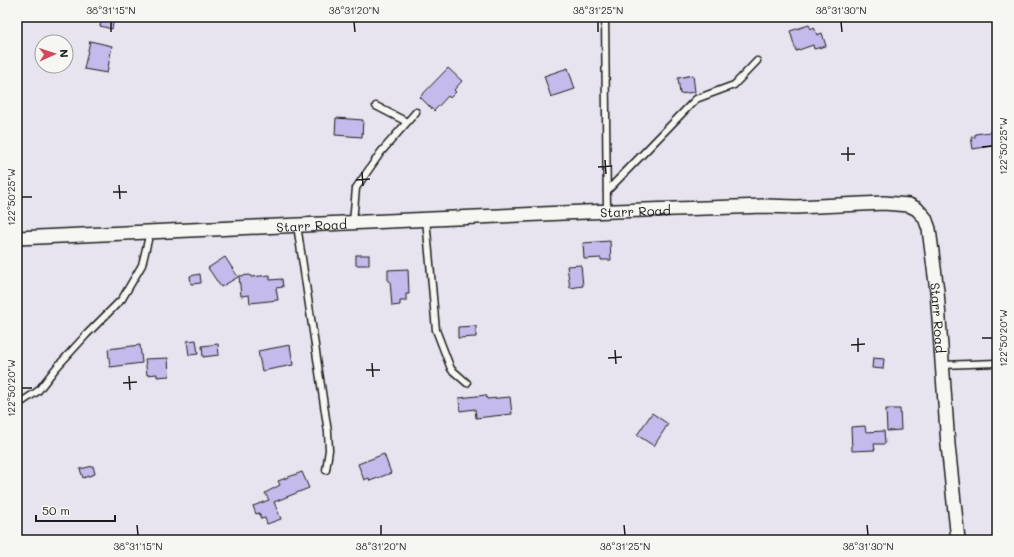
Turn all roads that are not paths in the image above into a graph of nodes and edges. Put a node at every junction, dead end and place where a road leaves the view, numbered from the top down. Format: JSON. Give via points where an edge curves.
{"nodes":[{"id":1,"x":604,"y":17,"type":"edge"},
{"id":2,"x":757,"y":61,"type":"dead end"},
{"id":3,"x":376,"y":106,"type":"dead end"},
{"id":4,"x":416,"y":112,"type":"dead end"},
{"id":5,"x":407,"y":122,"type":"junction"},
{"id":6,"x":607,"y":191,"type":"junction"},
{"id":7,"x":607,"y":211,"type":"junction"},
{"id":8,"x":426,"y":219,"type":"junction"},
{"id":9,"x":353,"y":222,"type":"junction"},
{"id":10,"x":296,"y":224,"type":"junction"},
{"id":11,"x":150,"y":232,"type":"junction"},
{"id":12,"x":17,"y":238,"type":"edge"},
{"id":13,"x":997,"y":363,"type":"edge"},
{"id":14,"x":942,"y":365,"type":"junction"},
{"id":15,"x":467,"y":383,"type":"dead end"},
{"id":16,"x":17,"y":405,"type":"edge"},
{"id":17,"x":326,"y":470,"type":"dead end"},
{"id":18,"x":958,"y":540,"type":"edge"}],
"edges":[{"from":1,"to":6,"type":"lane"},
{"from":2,"to":6,"type":"lane","via":[[734,85],[696,99]]},
{"from":3,"to":5,"type":"lane"},
{"from":4,"to":5,"type":"lane"},
{"from":5,"to":9,"type":"lane","via":[[381,152],[356,188]]},
{"from":6,"to":7,"type":"lane"},
{"from":7,"to":8,"type":"street","name":"Starr Road"},
{"from":7,"to":14,"type":"street","name":"Starr Road","via":[[884,203],[909,205],[925,218],[929,229],[937,291]]},
{"from":8,"to":9,"type":"street","name":"Starr Road"},
{"from":8,"to":15,"type":"lane","via":[[436,330],[451,369]]},
{"from":9,"to":10,"type":"street","name":"Starr Road"},
{"from":10,"to":11,"type":"street","name":"Starr Road"},
{"from":10,"to":17,"type":"lane","via":[[328,432]]},
{"from":11,"to":12,"type":"street","name":"Starr Road"},
{"from":11,"to":16,"type":"lane","via":[[142,265],[122,298],[61,362],[38,391]]},
{"from":13,"to":14,"type":"lane"},
{"from":14,"to":18,"type":"street","name":"Starr Road"}]}
